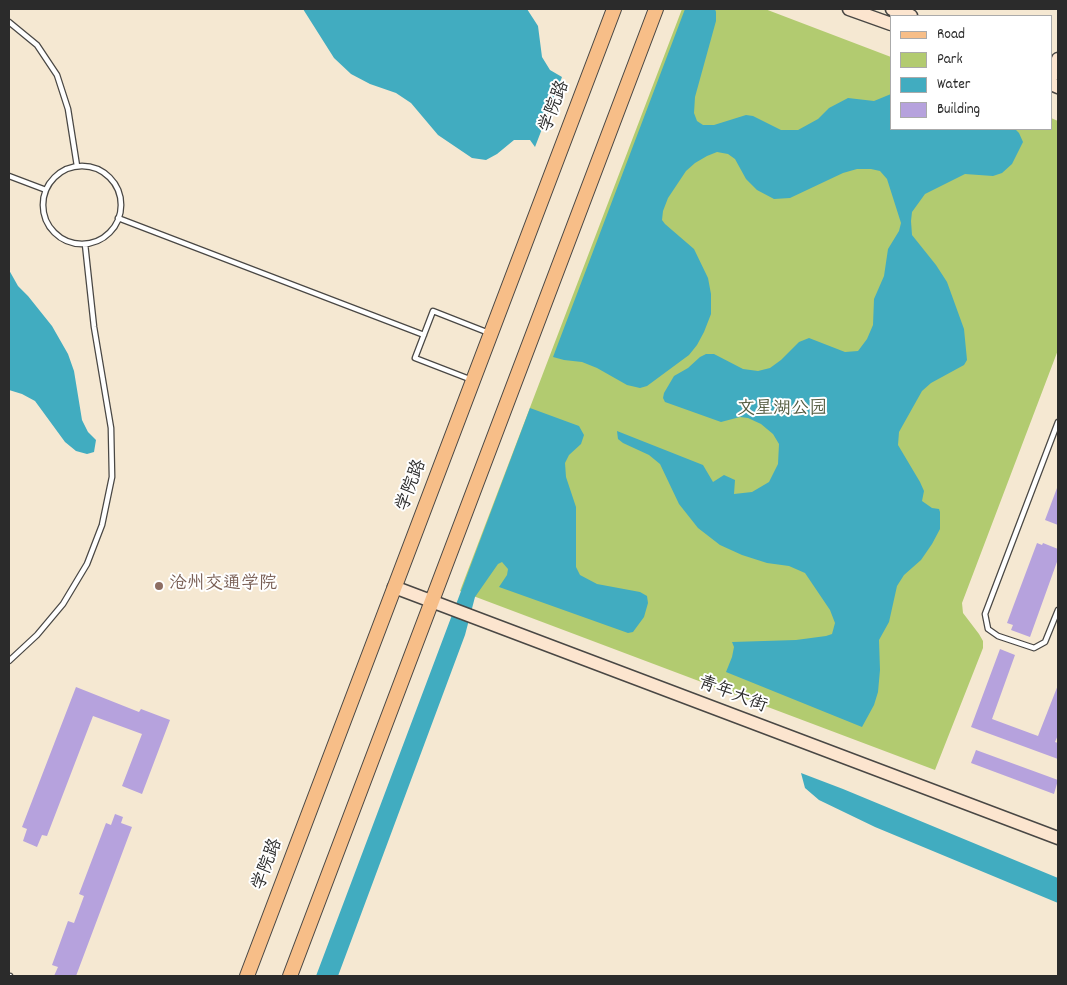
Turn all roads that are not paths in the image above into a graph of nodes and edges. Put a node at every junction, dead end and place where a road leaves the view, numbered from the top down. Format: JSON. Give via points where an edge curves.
{"nodes":[{"id":1,"x":614,"y":9,"type":"edge"},
{"id":2,"x":656,"y":9,"type":"edge"},
{"id":3,"x":848,"y":9,"type":"edge"},
{"id":4,"x":892,"y":9,"type":"edge"},
{"id":5,"x":908,"y":15,"type":"edge"},
{"id":6,"x":9,"y":22,"type":"edge"},
{"id":7,"x":890,"y":24,"type":"edge"},
{"id":8,"x":78,"y":166,"type":"junction"},
{"id":9,"x":9,"y":176,"type":"edge"},
{"id":10,"x":46,"y":190,"type":"junction"},
{"id":11,"x":118,"y":218,"type":"junction"},
{"id":12,"x":85,"y":244,"type":"junction"},
{"id":13,"x":491,"y":333,"type":"junction"},
{"id":14,"x":424,"y":335,"type":"junction"},
{"id":15,"x":473,"y":380,"type":"junction"},
{"id":16,"x":1058,"y":422,"type":"edge"},
{"id":17,"x":394,"y":587,"type":"junction"},
{"id":18,"x":432,"y":602,"type":"junction"},
{"id":19,"x":1058,"y":610,"type":"edge"},
{"id":20,"x":9,"y":661,"type":"edge"},
{"id":21,"x":1058,"y":838,"type":"edge"},
{"id":22,"x":247,"y":976,"type":"edge"},
{"id":23,"x":290,"y":976,"type":"edge"}],
"edges":[{"from":1,"to":13,"type":"main road","name":"学院路"},
{"from":2,"to":18,"type":"main road"},
{"from":3,"to":7,"type":"street"},
{"from":4,"to":5,"type":"street"},
{"from":6,"to":8,"type":"lane","via":[[36,45],[57,75],[68,109]]},
{"from":8,"to":10,"type":"lane","via":[[57,175]]},
{"from":8,"to":11,"type":"lane","via":[[93,168],[112,180],[120,201]]},
{"from":9,"to":10,"type":"lane"},
{"from":10,"to":12,"type":"lane","via":[[43,209],[47,224],[63,239]]},
{"from":11,"to":12,"type":"lane","via":[[106,235]]},
{"from":11,"to":14,"type":"lane"},
{"from":12,"to":20,"type":"lane","via":[[94,327],[111,428],[112,477],[102,525],[87,564],[63,604]]},
{"from":13,"to":14,"type":"lane","via":[[433,311]]},
{"from":13,"to":15,"type":"main road","name":"学院路"},
{"from":14,"to":15,"type":"lane","via":[[415,358]]},
{"from":15,"to":17,"type":"main road","name":"学院路"},
{"from":16,"to":19,"type":"lane","via":[[985,614],[988,629],[998,636],[1034,648],[1045,642]]},
{"from":17,"to":18,"type":"street","name":"青年大街"},
{"from":17,"to":22,"type":"main road","name":"学院路"},
{"from":18,"to":21,"type":"street","name":"青年大街"},
{"from":18,"to":23,"type":"main road"}]}
